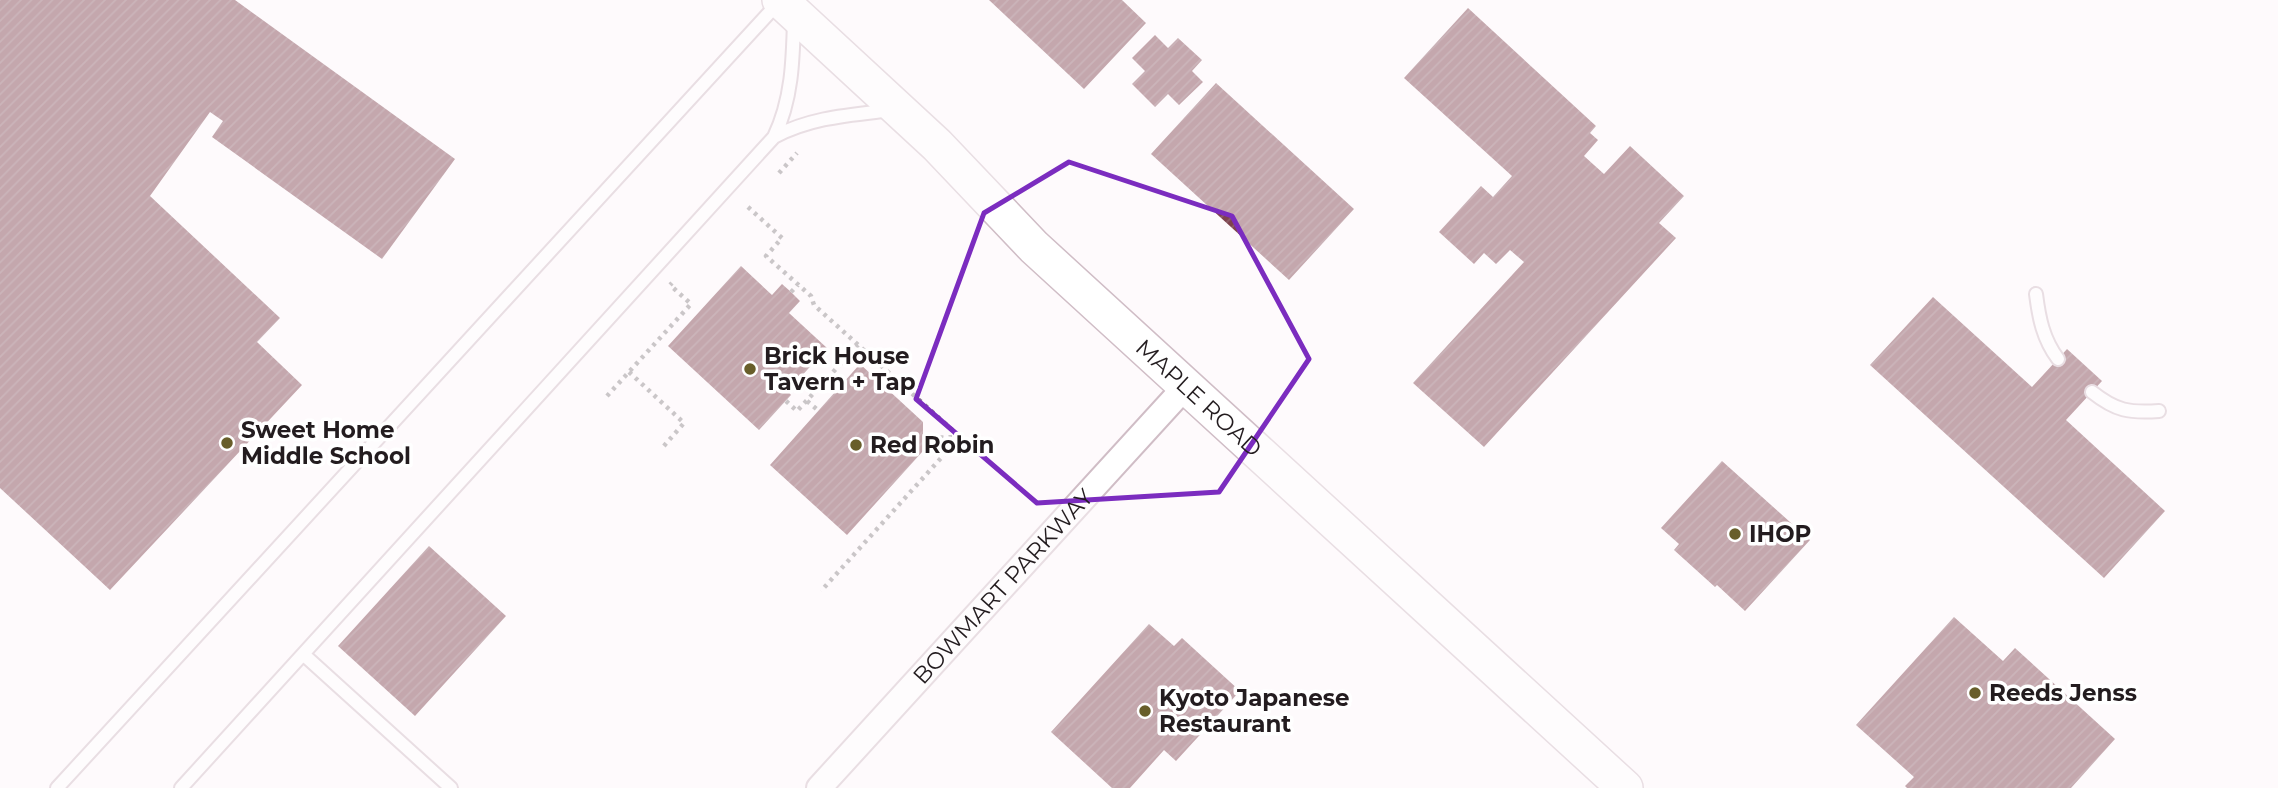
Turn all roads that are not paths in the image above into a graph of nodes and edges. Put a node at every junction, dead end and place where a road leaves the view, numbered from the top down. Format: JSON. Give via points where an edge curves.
{"nodes":[{"id":1,"x":785,"y":5,"type":"edge"},
{"id":2,"x":897,"y":109,"type":"junction"},
{"id":3,"x":774,"y":137,"type":"junction"},
{"id":4,"x":2036,"y":294,"type":"dead end"},
{"id":5,"x":2058,"y":359,"type":"dead end"},
{"id":6,"x":1186,"y":386,"type":"junction"},
{"id":7,"x":2092,"y":392,"type":"dead end"},
{"id":8,"x":2159,"y":411,"type":"dead end"},
{"id":9,"x":303,"y":654,"type":"junction"},
{"id":10,"x":57,"y":788,"type":"edge"},
{"id":11,"x":181,"y":788,"type":"edge"},
{"id":12,"x":451,"y":788,"type":"edge"},
{"id":13,"x":819,"y":788,"type":"edge"},
{"id":14,"x":1625,"y":788,"type":"edge"}],
"edges":[{"from":1,"to":2,"type":"main road","name":"MAPLE ROAD"},
{"from":1,"to":3,"type":"lane","via":[[793,65]]},
{"from":1,"to":10,"type":"lane"},
{"from":2,"to":3,"type":"lane","via":[[811,121]]},
{"from":2,"to":6,"type":"main road","name":"MAPLE ROAD","via":[[1034,247]]},
{"from":3,"to":9,"type":"lane"},
{"from":4,"to":5,"type":"lane","via":[[2040,325]]},
{"from":6,"to":13,"type":"street","name":"BOWMART PARKWAY"},
{"from":6,"to":14,"type":"main road","name":"MAPLE ROAD"},
{"from":7,"to":8,"type":"lane","via":[[2121,410]]},
{"from":9,"to":11,"type":"lane"},
{"from":9,"to":12,"type":"lane"}]}
